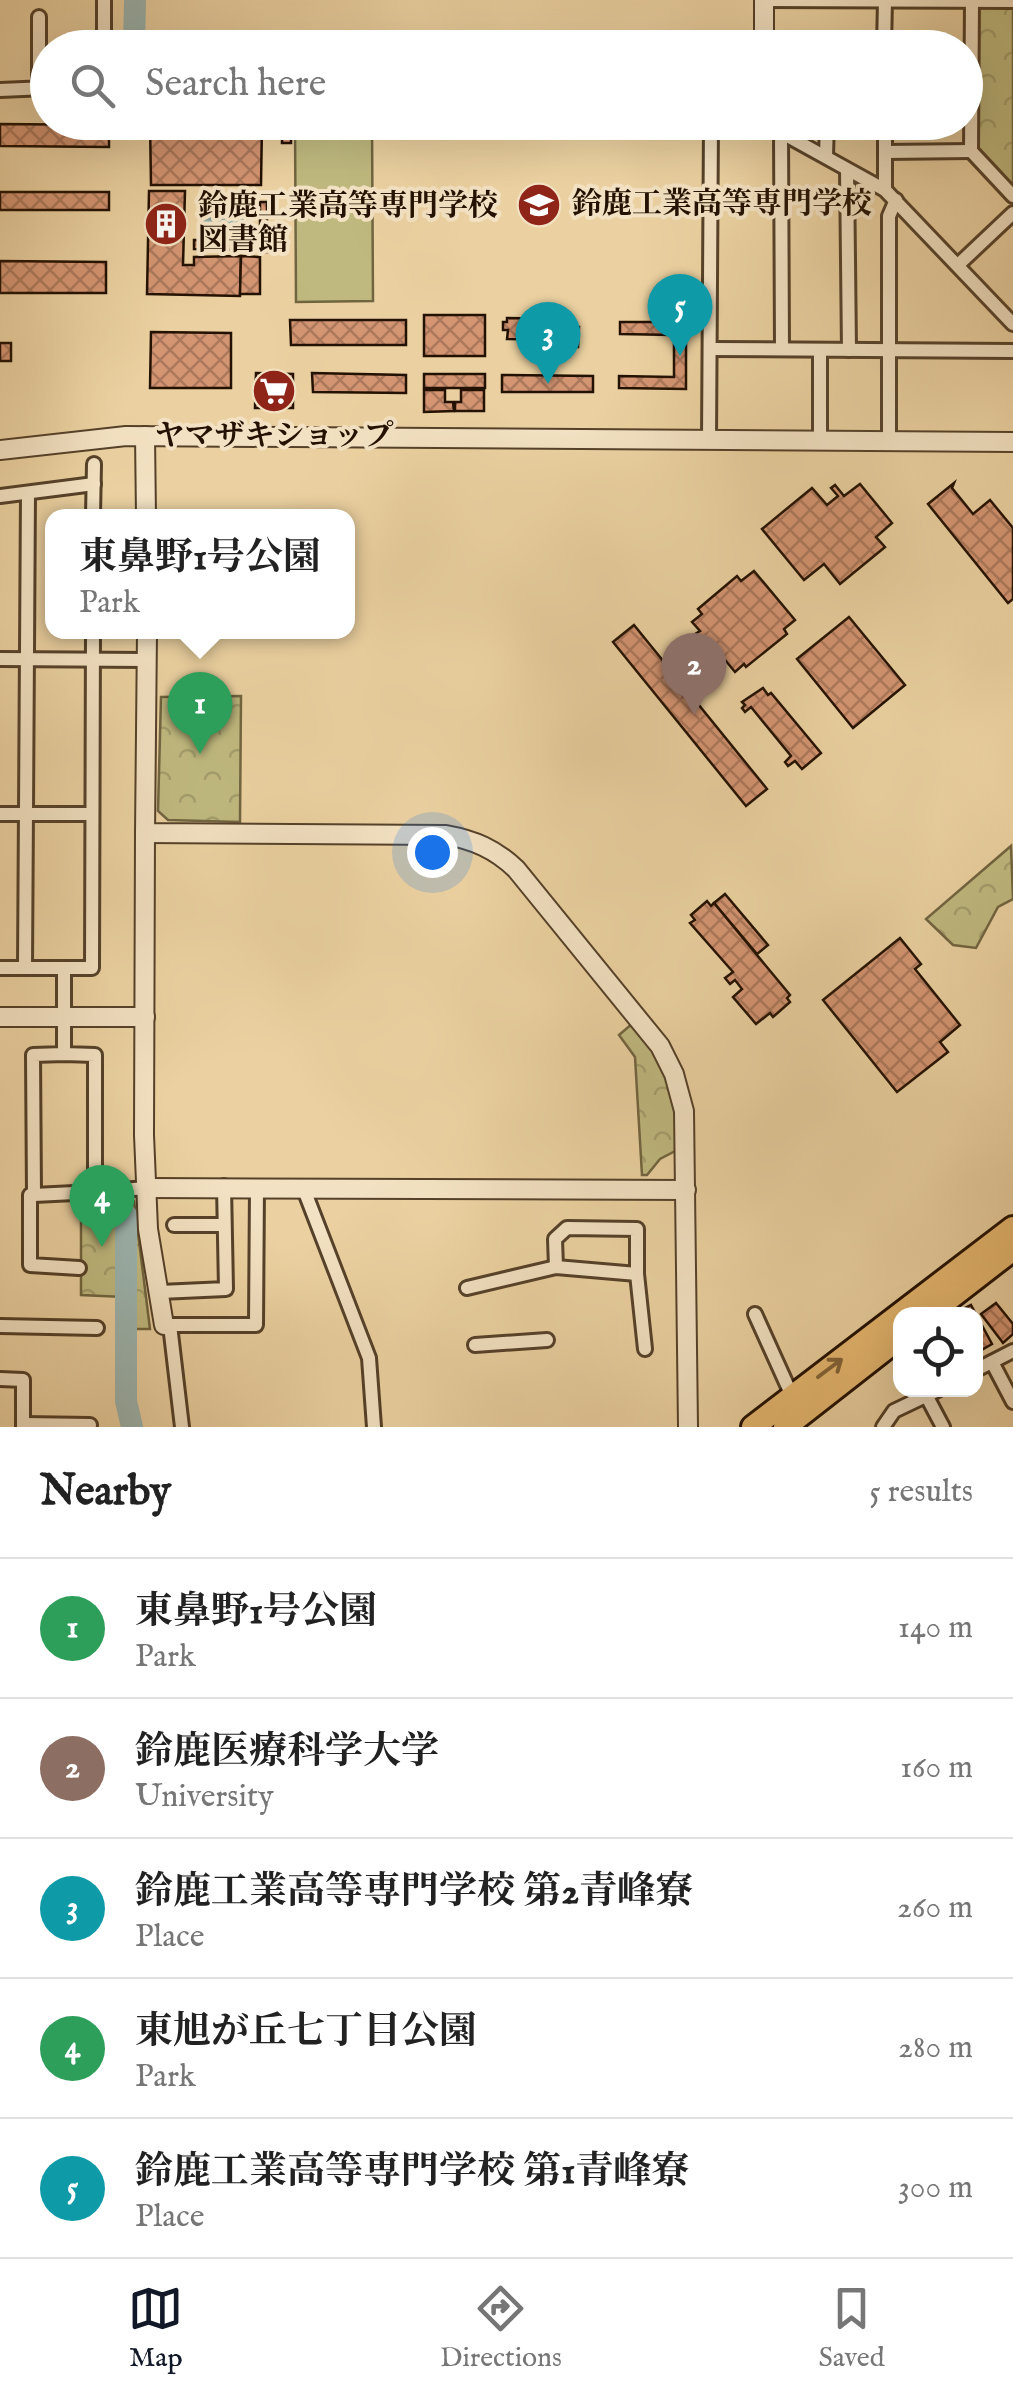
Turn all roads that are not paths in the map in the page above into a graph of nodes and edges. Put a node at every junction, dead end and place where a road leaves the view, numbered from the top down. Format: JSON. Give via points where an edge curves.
{"nodes":[{"id":1,"x":104,"y":0,"type":"edge"},
{"id":2,"x":764,"y":0,"type":"edge"},
{"id":3,"x":885,"y":0,"type":"edge"},
{"id":4,"x":972,"y":0,"type":"edge"},
{"id":5,"x":1013,"y":0,"type":"edge"},
{"id":6,"x":39,"y":17,"type":"dead end"},
{"id":7,"x":40,"y":30,"type":"edge"},
{"id":8,"x":104,"y":30,"type":"edge"},
{"id":9,"x":764,"y":30,"type":"edge"},
{"id":10,"x":884,"y":30,"type":"edge"},
{"id":11,"x":972,"y":30,"type":"edge"},
{"id":12,"x":30,"y":89,"type":"edge"},
{"id":13,"x":0,"y":90,"type":"edge"},
{"id":14,"x":711,"y":140,"type":"edge"},
{"id":15,"x":770,"y":140,"type":"edge"},
{"id":16,"x":796,"y":140,"type":"edge"},
{"id":17,"x":826,"y":140,"type":"edge"},
{"id":18,"x":885,"y":140,"type":"edge"},
{"id":19,"x":972,"y":140,"type":"edge"},
{"id":20,"x":885,"y":152,"type":"junction"},
{"id":21,"x":972,"y":152,"type":"junction"},
{"id":22,"x":826,"y":156,"type":"junction"},
{"id":23,"x":847,"y":170,"type":"junction"},
{"id":24,"x":891,"y":195,"type":"junction"},
{"id":25,"x":1013,"y":196,"type":"edge"},
{"id":26,"x":1013,"y":213,"type":"edge"},
{"id":27,"x":958,"y":265,"type":"junction"},
{"id":28,"x":1013,"y":324,"type":"edge"},
{"id":29,"x":710,"y":349,"type":"junction"},
{"id":30,"x":782,"y":349,"type":"junction"},
{"id":31,"x":820,"y":350,"type":"junction"},
{"id":32,"x":848,"y":350,"type":"junction"},
{"id":33,"x":890,"y":350,"type":"junction"},
{"id":34,"x":1013,"y":351,"type":"edge"},
{"id":35,"x":146,"y":436,"type":"junction"},
{"id":36,"x":708,"y":440,"type":"junction"},
{"id":37,"x":820,"y":441,"type":"junction"},
{"id":38,"x":889,"y":442,"type":"junction"},
{"id":39,"x":1013,"y":442,"type":"edge"},
{"id":40,"x":0,"y":450,"type":"edge"},
{"id":41,"x":94,"y":464,"type":"dead end"},
{"id":42,"x":94,"y":484,"type":"junction"},
{"id":43,"x":28,"y":493,"type":"junction"},
{"id":44,"x":0,"y":496,"type":"edge"},
{"id":45,"x":94,"y":509,"type":"edge"},
{"id":46,"x":146,"y":509,"type":"edge"},
{"id":47,"x":93,"y":639,"type":"edge"},
{"id":48,"x":147,"y":639,"type":"edge"},
{"id":49,"x":0,"y":659,"type":"edge"},
{"id":50,"x":28,"y":659,"type":"junction"},
{"id":51,"x":93,"y":660,"type":"junction"},
{"id":52,"x":147,"y":660,"type":"junction"},
{"id":53,"x":0,"y":814,"type":"edge"},
{"id":54,"x":27,"y":814,"type":"junction"},
{"id":55,"x":92,"y":814,"type":"junction"},
{"id":56,"x":145,"y":833,"type":"junction"},
{"id":57,"x":0,"y":968,"type":"edge"},
{"id":58,"x":26,"y":968,"type":"junction"},
{"id":59,"x":64,"y":969,"type":"junction"},
{"id":60,"x":0,"y":1017,"type":"edge"},
{"id":61,"x":64,"y":1017,"type":"junction"},
{"id":62,"x":145,"y":1018,"type":"junction"},
{"id":63,"x":64,"y":1054,"type":"junction"},
{"id":64,"x":224,"y":1186,"type":"junction"},
{"id":65,"x":257,"y":1186,"type":"junction"},
{"id":66,"x":303,"y":1187,"type":"junction"},
{"id":67,"x":147,"y":1188,"type":"junction"},
{"id":68,"x":686,"y":1190,"type":"junction"},
{"id":69,"x":94,"y":1192,"type":"junction"},
{"id":70,"x":29,"y":1195,"type":"junction"},
{"id":71,"x":224,"y":1224,"type":"junction"},
{"id":72,"x":174,"y":1225,"type":"dead end"},
{"id":73,"x":1013,"y":1228,"type":"edge"},
{"id":74,"x":1013,"y":1250,"type":"edge"},
{"id":75,"x":556,"y":1267,"type":"junction"},
{"id":76,"x":80,"y":1268,"type":"dead end"},
{"id":77,"x":637,"y":1274,"type":"junction"},
{"id":78,"x":467,"y":1288,"type":"dead end"},
{"id":79,"x":160,"y":1292,"type":"junction"},
{"id":80,"x":939,"y":1307,"type":"edge"},
{"id":81,"x":754,"y":1314,"type":"dead end"},
{"id":82,"x":167,"y":1325,"type":"junction"},
{"id":83,"x":0,"y":1326,"type":"edge"},
{"id":84,"x":98,"y":1328,"type":"dead end"},
{"id":85,"x":547,"y":1340,"type":"dead end"},
{"id":86,"x":893,"y":1342,"type":"edge"},
{"id":87,"x":475,"y":1346,"type":"dead end"},
{"id":88,"x":645,"y":1349,"type":"dead end"},
{"id":89,"x":1013,"y":1351,"type":"edge"},
{"id":90,"x":992,"y":1362,"type":"junction"},
{"id":91,"x":983,"y":1366,"type":"edge"},
{"id":92,"x":0,"y":1380,"type":"edge"},
{"id":93,"x":788,"y":1388,"type":"dead end"},
{"id":94,"x":922,"y":1397,"type":"edge"},
{"id":95,"x":933,"y":1397,"type":"edge"},
{"id":96,"x":1013,"y":1402,"type":"edge"},
{"id":97,"x":22,"y":1425,"type":"edge"},
{"id":98,"x":90,"y":1425,"type":"edge"},
{"id":99,"x":182,"y":1427,"type":"edge"},
{"id":100,"x":374,"y":1427,"type":"edge"},
{"id":101,"x":688,"y":1427,"type":"edge"},
{"id":102,"x":753,"y":1427,"type":"edge"},
{"id":103,"x":785,"y":1427,"type":"edge"},
{"id":104,"x":883,"y":1427,"type":"edge"},
{"id":105,"x":942,"y":1427,"type":"edge"}],
"edges":[{"from":1,"to":8,"type":"street"},
{"from":2,"to":3,"type":"street"},
{"from":2,"to":9,"type":"street"},
{"from":3,"to":4,"type":"street"},
{"from":3,"to":10,"type":"street"},
{"from":4,"to":5,"type":"street"},
{"from":4,"to":11,"type":"street"},
{"from":6,"to":7,"type":"street"},
{"from":12,"to":13,"type":"street"},
{"from":14,"to":29,"type":"street"},
{"from":15,"to":30,"type":"street"},
{"from":16,"to":22,"type":"street"},
{"from":17,"to":22,"type":"street"},
{"from":18,"to":20,"type":"street"},
{"from":19,"to":21,"type":"street"},
{"from":20,"to":21,"type":"street"},
{"from":20,"to":24,"type":"street"},
{"from":21,"to":25,"type":"street"},
{"from":22,"to":23,"type":"street"},
{"from":23,"to":24,"type":"street"},
{"from":23,"to":32,"type":"street"},
{"from":24,"to":27,"type":"street"},
{"from":24,"to":33,"type":"street"},
{"from":26,"to":27,"type":"street"},
{"from":27,"to":28,"type":"street"},
{"from":29,"to":30,"type":"street"},
{"from":29,"to":36,"type":"street"},
{"from":30,"to":31,"type":"street"},
{"from":31,"to":32,"type":"street"},
{"from":31,"to":37,"type":"street"},
{"from":32,"to":33,"type":"street"},
{"from":33,"to":34,"type":"street"},
{"from":33,"to":38,"type":"street"},
{"from":35,"to":36,"type":"street"},
{"from":35,"to":40,"type":"street"},
{"from":35,"to":46,"type":"street"},
{"from":36,"to":37,"type":"street"},
{"from":37,"to":38,"type":"street"},
{"from":38,"to":39,"type":"street"},
{"from":41,"to":42,"type":"street"},
{"from":42,"to":43,"type":"street"},
{"from":42,"to":45,"type":"street"},
{"from":43,"to":44,"type":"street"},
{"from":43,"to":50,"type":"street"},
{"from":47,"to":51,"type":"street"},
{"from":48,"to":52,"type":"street"},
{"from":49,"to":50,"type":"street"},
{"from":50,"to":51,"type":"street"},
{"from":50,"to":54,"type":"street"},
{"from":51,"to":52,"type":"street"},
{"from":51,"to":55,"type":"street"},
{"from":52,"to":56,"type":"street"},
{"from":53,"to":54,"type":"street"},
{"from":54,"to":55,"type":"street"},
{"from":54,"to":58,"type":"street"},
{"from":55,"to":59,"type":"street","via":[[92,968]]},
{"from":56,"to":62,"type":"street"},
{"from":56,"to":68,"type":"street","via":[[446,835],[496,851],[666,1054],[684,1111]]},
{"from":57,"to":58,"type":"street"},
{"from":58,"to":59,"type":"street"},
{"from":59,"to":61,"type":"street"},
{"from":60,"to":61,"type":"street"},
{"from":61,"to":62,"type":"street"},
{"from":61,"to":63,"type":"street"},
{"from":62,"to":67,"type":"street"},
{"from":63,"to":69,"type":"street","via":[[95,1054]]},
{"from":63,"to":70,"type":"street","via":[[33,1056]]},
{"from":64,"to":65,"type":"street"},
{"from":64,"to":67,"type":"street"},
{"from":64,"to":71,"type":"street"},
{"from":65,"to":66,"type":"street"},
{"from":65,"to":82,"type":"street","via":[[256,1325]]},
{"from":66,"to":68,"type":"street"},
{"from":66,"to":100,"type":"street","via":[[369,1358]]},
{"from":67,"to":69,"type":"street"},
{"from":67,"to":79,"type":"street"},
{"from":68,"to":101,"type":"street"},
{"from":69,"to":70,"type":"street"},
{"from":70,"to":76,"type":"street","via":[[30,1266]]},
{"from":71,"to":72,"type":"street"},
{"from":71,"to":79,"type":"street","via":[[226,1289]]},
{"from":102,"to":73,"type":"highway","one_way":true},
{"from":74,"to":80,"type":"highway"},
{"from":75,"to":77,"type":"street"},
{"from":75,"to":77,"type":"street","via":[[554,1239],[567,1228],[637,1229]]},
{"from":75,"to":78,"type":"street"},
{"from":77,"to":88,"type":"street"},
{"from":79,"to":82,"type":"street"},
{"from":81,"to":93,"type":"street"},
{"from":82,"to":99,"type":"street"},
{"from":83,"to":84,"type":"street"},
{"from":85,"to":87,"type":"street"},
{"from":86,"to":103,"type":"highway"},
{"from":89,"to":90,"type":"street"},
{"from":90,"to":91,"type":"street"},
{"from":90,"to":96,"type":"street"},
{"from":92,"to":97,"type":"street","via":[[23,1380]]},
{"from":94,"to":104,"type":"street","via":[[894,1412]]},
{"from":95,"to":105,"type":"street"},
{"from":97,"to":98,"type":"street"}]}
